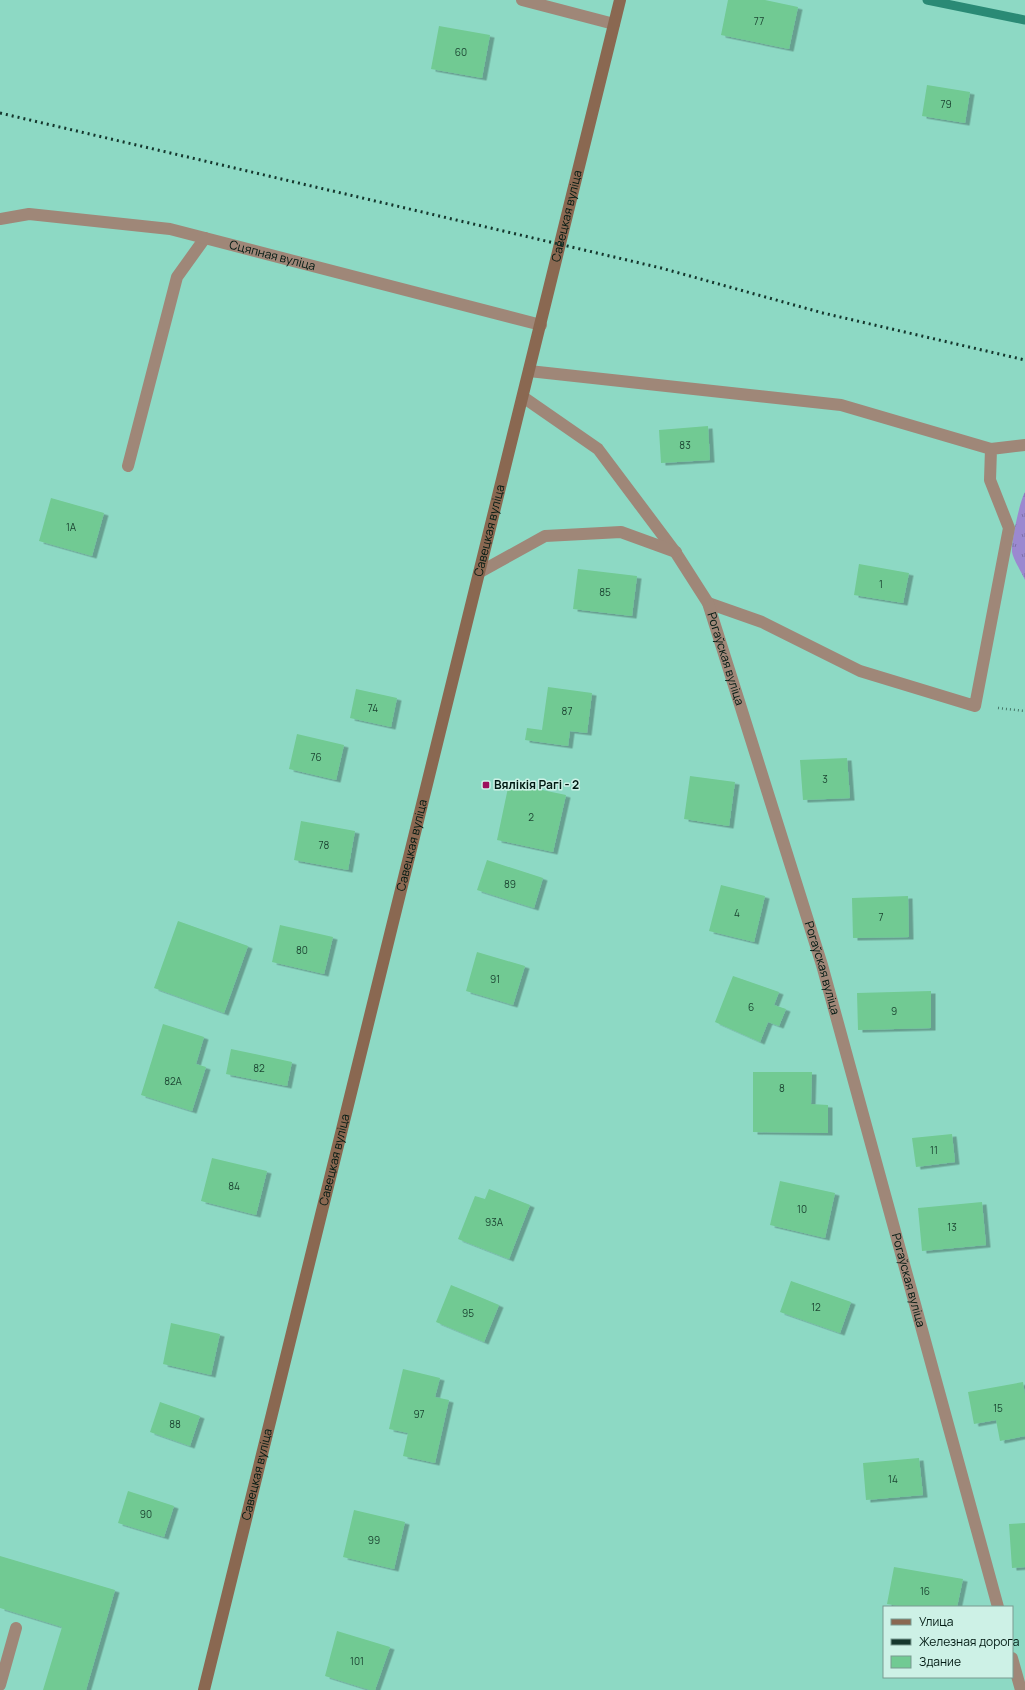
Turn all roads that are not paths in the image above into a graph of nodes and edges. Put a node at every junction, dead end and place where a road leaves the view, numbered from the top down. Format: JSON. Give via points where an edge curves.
{"nodes":[{"id":1,"x":522,"y":0,"type":"edge"},
{"id":2,"x":620,"y":0,"type":"edge"},
{"id":3,"x":614,"y":24,"type":"junction"},
{"id":4,"x":0,"y":219,"type":"edge"},
{"id":5,"x":205,"y":238,"type":"junction"},
{"id":6,"x":541,"y":325,"type":"junction"},
{"id":7,"x":529,"y":371,"type":"junction"},
{"id":8,"x":523,"y":398,"type":"junction"},
{"id":9,"x":1025,"y":444,"type":"edge"},
{"id":10,"x":991,"y":449,"type":"junction"},
{"id":11,"x":128,"y":466,"type":"dead end"},
{"id":12,"x":676,"y":553,"type":"junction"},
{"id":13,"x":480,"y":572,"type":"junction"},
{"id":14,"x":708,"y":603,"type":"junction"},
{"id":15,"x":998,"y":1606,"type":"edge"},
{"id":16,"x":16,"y":1628,"type":"dead end"},
{"id":17,"x":1013,"y":1662,"type":"edge"},
{"id":18,"x":0,"y":1685,"type":"edge"},
{"id":19,"x":204,"y":1690,"type":"edge"},
{"id":20,"x":1021,"y":1690,"type":"edge"}],
"edges":[{"from":1,"to":3,"type":"street"},
{"from":2,"to":3,"type":"main road","name":"Савецкая вуліца"},
{"from":3,"to":6,"type":"main road","name":"Савецкая вуліца"},
{"from":4,"to":5,"type":"street","name":"Сцяпная вуліца","via":[[29,214],[170,229]]},
{"from":5,"to":6,"type":"street","name":"Сцяпная вуліца"},
{"from":5,"to":11,"type":"street","via":[[177,277]]},
{"from":6,"to":7,"type":"main road","name":"Савецкая вуліца"},
{"from":7,"to":8,"type":"main road","name":"Савецкая вуліца"},
{"from":7,"to":10,"type":"street","via":[[841,405]]},
{"from":8,"to":12,"type":"street","name":"Рогаўская вуліца","via":[[598,449]]},
{"from":8,"to":13,"type":"main road","name":"Савецкая вуліца"},
{"from":9,"to":10,"type":"street"},
{"from":10,"to":14,"type":"street","via":[[990,480],[1008,528],[975,706],[860,671],[762,622]]},
{"from":12,"to":13,"type":"street","via":[[621,532],[545,536]]},
{"from":12,"to":14,"type":"street","name":"Рогаўская вуліца"},
{"from":13,"to":19,"type":"main road","name":"Савецкая вуліца"},
{"from":14,"to":15,"type":"street","name":"Рогаўская вуліца","via":[[822,964]]},
{"from":16,"to":18,"type":"street"},
{"from":17,"to":20,"type":"street"}]}
